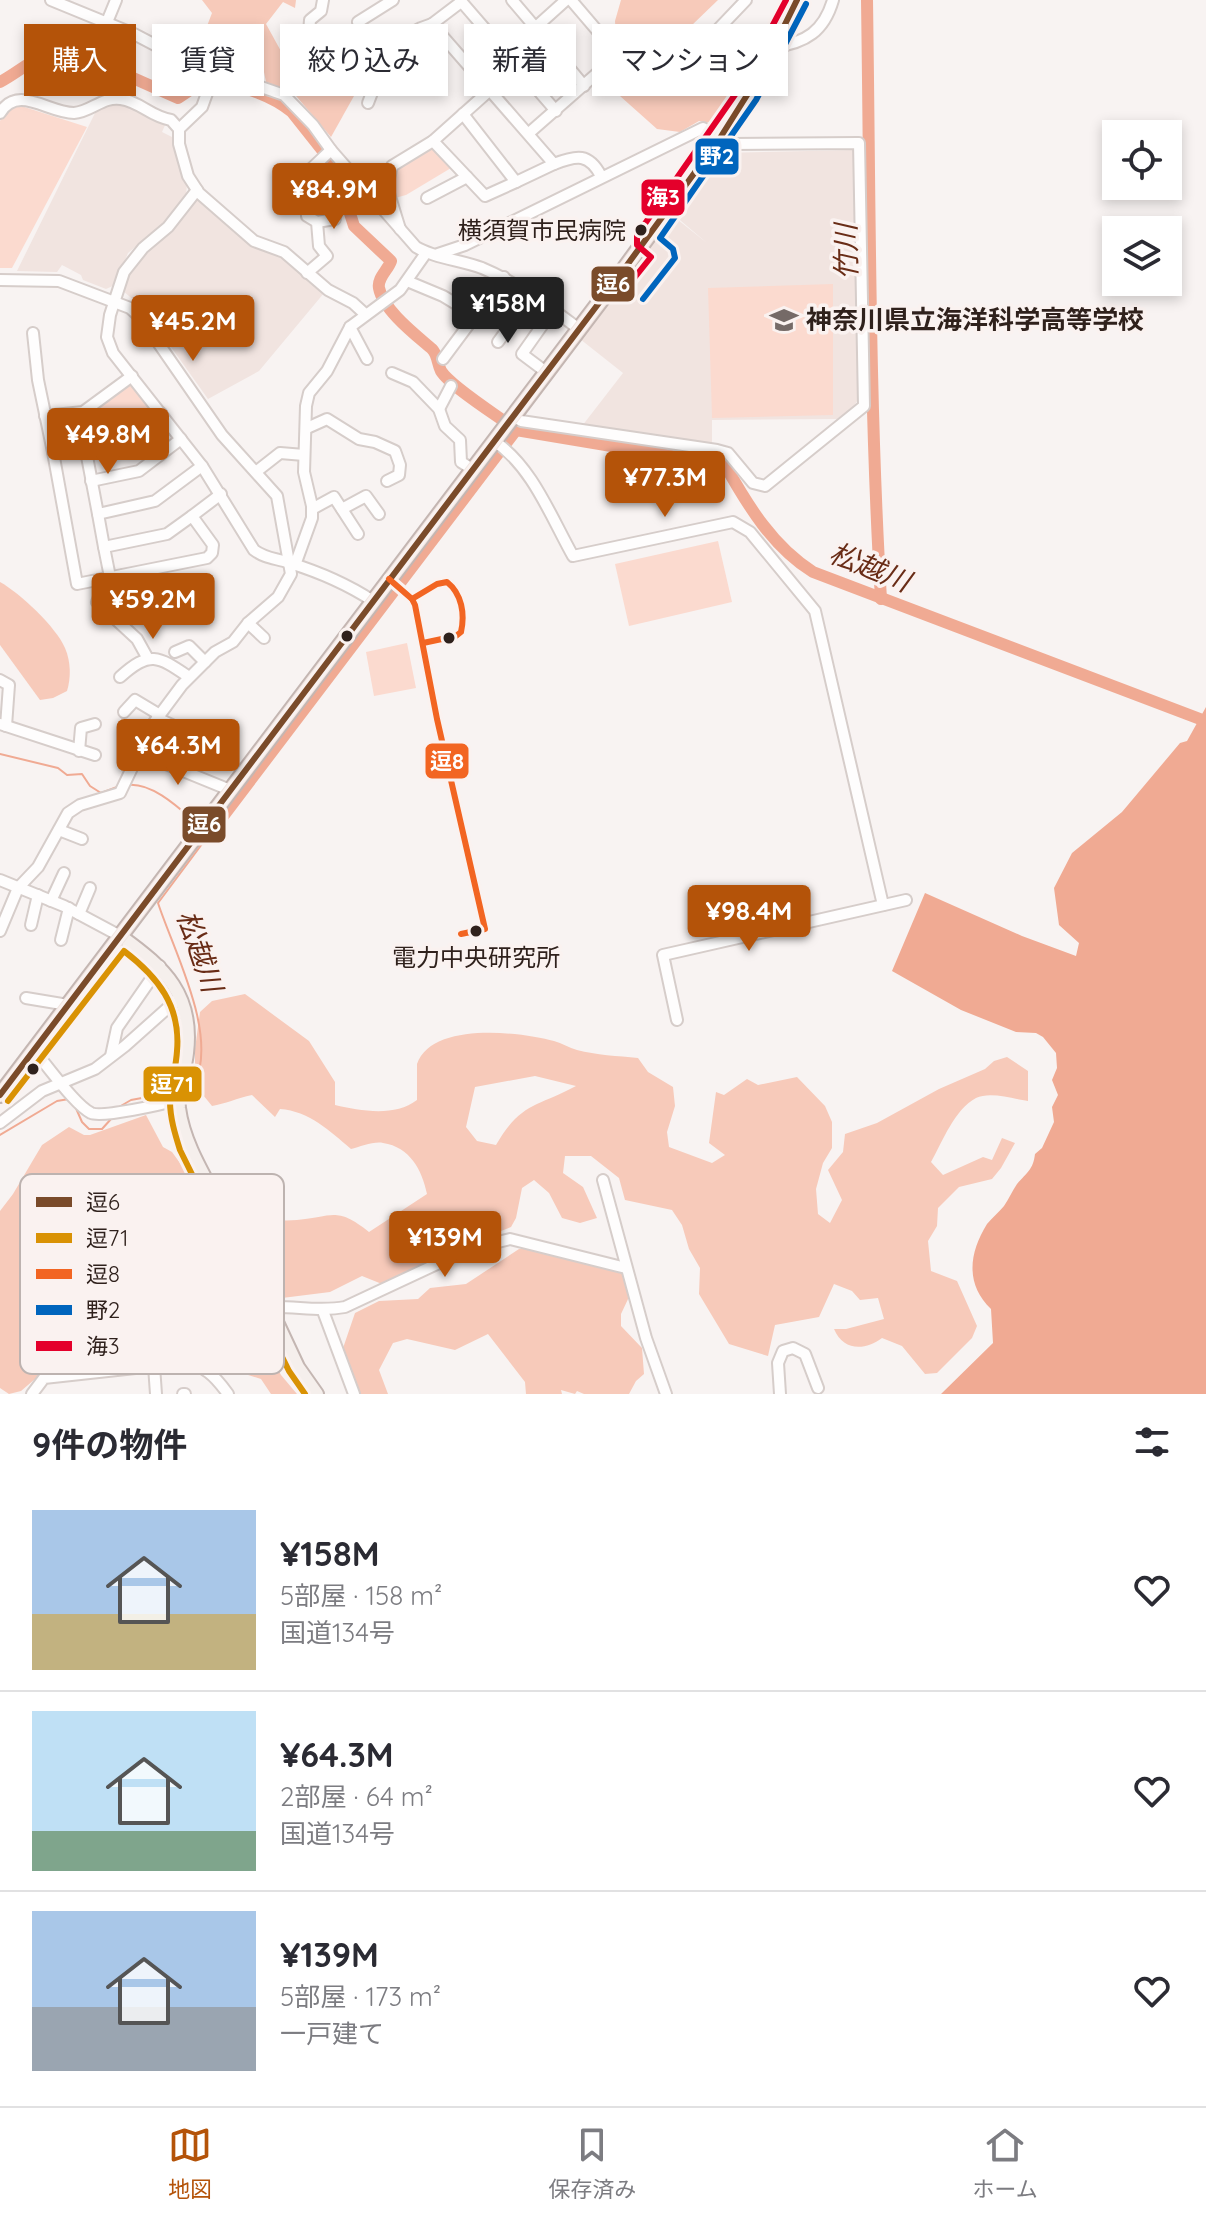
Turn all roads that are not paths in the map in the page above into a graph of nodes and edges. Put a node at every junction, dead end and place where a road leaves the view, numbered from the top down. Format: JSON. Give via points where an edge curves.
{"nodes":[{"id":1,"x":51,"y":0,"type":"edge"},
{"id":2,"x":116,"y":0,"type":"edge"},
{"id":3,"x":393,"y":0,"type":"edge"},
{"id":4,"x":512,"y":0,"type":"edge"},
{"id":5,"x":568,"y":0,"type":"edge"},
{"id":6,"x":746,"y":0,"type":"edge"},
{"id":7,"x":797,"y":0,"type":"edge"},
{"id":8,"x":833,"y":0,"type":"edge"},
{"id":9,"x":460,"y":1,"type":"edge"},
{"id":10,"x":326,"y":5,"type":"edge"},
{"id":11,"x":107,"y":22,"type":"junction"},
{"id":12,"x":310,"y":24,"type":"edge"},
{"id":13,"x":359,"y":24,"type":"edge"},
{"id":14,"x":432,"y":24,"type":"edge"},
{"id":15,"x":481,"y":24,"type":"edge"},
{"id":16,"x":533,"y":24,"type":"edge"},
{"id":17,"x":540,"y":24,"type":"edge"},
{"id":18,"x":723,"y":24,"type":"edge"},
{"id":19,"x":785,"y":24,"type":"edge"},
{"id":20,"x":152,"y":42,"type":"edge"},
{"id":21,"x":448,"y":42,"type":"edge"},
{"id":22,"x":788,"y":45,"type":"edge"},
{"id":23,"x":464,"y":59,"type":"edge"},
{"id":24,"x":576,"y":76,"type":"edge"},
{"id":25,"x":584,"y":86,"type":"junction"},
{"id":26,"x":264,"y":88,"type":"edge"},
{"id":27,"x":206,"y":96,"type":"edge"},
{"id":28,"x":371,"y":96,"type":"edge"},
{"id":29,"x":483,"y":96,"type":"edge"},
{"id":30,"x":497,"y":96,"type":"edge"},
{"id":31,"x":543,"y":96,"type":"edge"},
{"id":32,"x":745,"y":96,"type":"edge"},
{"id":33,"x":368,"y":103,"type":"dead end"},
{"id":34,"x":556,"y":111,"type":"junction"},
{"id":35,"x":0,"y":113,"type":"edge"},
{"id":36,"x":463,"y":114,"type":"junction"},
{"id":37,"x":179,"y":129,"type":"junction"},
{"id":38,"x":529,"y":133,"type":"junction"},
{"id":39,"x":720,"y":138,"type":"junction"},
{"id":40,"x":433,"y":141,"type":"junction"},
{"id":41,"x":326,"y":154,"type":"junction"},
{"id":42,"x":554,"y":164,"type":"junction"},
{"id":43,"x":601,"y":176,"type":"junction"},
{"id":44,"x":467,"y":177,"type":"junction"},
{"id":45,"x":516,"y":182,"type":"junction"},
{"id":46,"x":197,"y":190,"type":"junction"},
{"id":47,"x":427,"y":198,"type":"dead end"},
{"id":48,"x":335,"y":219,"type":"dead end"},
{"id":49,"x":317,"y":222,"type":"junction"},
{"id":50,"x":400,"y":231,"type":"junction"},
{"id":51,"x":432,"y":254,"type":"junction"},
{"id":52,"x":307,"y":273,"type":"junction"},
{"id":53,"x":504,"y":277,"type":"junction"},
{"id":54,"x":0,"y":280,"type":"edge"},
{"id":55,"x":407,"y":281,"type":"junction"},
{"id":56,"x":532,"y":295,"type":"junction"},
{"id":57,"x":115,"y":301,"type":"junction"},
{"id":58,"x":553,"y":310,"type":"junction"},
{"id":59,"x":365,"y":314,"type":"junction"},
{"id":60,"x":476,"y":316,"type":"junction"},
{"id":61,"x":350,"y":327,"type":"junction"},
{"id":62,"x":579,"y":329,"type":"junction"},
{"id":63,"x":33,"y":333,"type":"dead end"},
{"id":64,"x":498,"y":342,"type":"dead end"},
{"id":65,"x":367,"y":359,"type":"dead end"},
{"id":66,"x":443,"y":359,"type":"dead end"},
{"id":67,"x":546,"y":372,"type":"junction"},
{"id":68,"x":392,"y":373,"type":"dead end"},
{"id":69,"x":132,"y":376,"type":"junction"},
{"id":70,"x":451,"y":386,"type":"dead end"},
{"id":71,"x":439,"y":409,"type":"junction"},
{"id":72,"x":161,"y":413,"type":"junction"},
{"id":73,"x":45,"y":416,"type":"junction"},
{"id":74,"x":509,"y":421,"type":"junction"},
{"id":75,"x":307,"y":428,"type":"junction"},
{"id":76,"x":181,"y":439,"type":"junction"},
{"id":77,"x":494,"y":441,"type":"junction"},
{"id":78,"x":85,"y":446,"type":"junction"},
{"id":79,"x":53,"y":452,"type":"junction"},
{"id":80,"x":304,"y":455,"type":"junction"},
{"id":81,"x":202,"y":466,"type":"junction"},
{"id":82,"x":472,"y":469,"type":"junction"},
{"id":83,"x":257,"y":471,"type":"junction"},
{"id":84,"x":91,"y":481,"type":"junction"},
{"id":85,"x":387,"y":481,"type":"dead end"},
{"id":86,"x":221,"y":494,"type":"junction"},
{"id":87,"x":312,"y":509,"type":"junction"},
{"id":88,"x":342,"y":509,"type":"junction"},
{"id":89,"x":98,"y":514,"type":"junction"},
{"id":90,"x":379,"y":514,"type":"dead end"},
{"id":91,"x":192,"y":516,"type":"junction"},
{"id":92,"x":358,"y":534,"type":"dead end"},
{"id":93,"x":104,"y":547,"type":"junction"},
{"id":94,"x":292,"y":564,"type":"junction"},
{"id":95,"x":123,"y":575,"type":"junction"},
{"id":96,"x":110,"y":577,"type":"junction"},
{"id":97,"x":373,"y":601,"type":"junction"},
{"id":98,"x":248,"y":623,"type":"junction"},
{"id":99,"x":264,"y":638,"type":"dead end"},
{"id":100,"x":175,"y":652,"type":"dead end"},
{"id":101,"x":147,"y":657,"type":"junction"},
{"id":102,"x":205,"y":662,"type":"junction"},
{"id":103,"x":120,"y":677,"type":"dead end"},
{"id":104,"x":189,"y":677,"type":"junction"},
{"id":105,"x":0,"y":680,"type":"edge"},
{"id":106,"x":124,"y":712,"type":"dead end"},
{"id":107,"x":159,"y":717,"type":"junction"},
{"id":108,"x":95,"y":724,"type":"dead end"},
{"id":109,"x":3,"y":725,"type":"edge"},
{"id":110,"x":172,"y":725,"type":"dead end"},
{"id":111,"x":79,"y":751,"type":"junction"},
{"id":112,"x":139,"y":753,"type":"junction"},
{"id":113,"x":195,"y":754,"type":"dead end"},
{"id":114,"x":95,"y":755,"type":"dead end"},
{"id":115,"x":188,"y":772,"type":"junction"},
{"id":116,"x":230,"y":790,"type":"junction"},
{"id":117,"x":59,"y":830,"type":"junction"},
{"id":118,"x":82,"y":839,"type":"dead end"},
{"id":119,"x":64,"y":873,"type":"dead end"},
{"id":120,"x":0,"y":880,"type":"edge"},
{"id":121,"x":18,"y":888,"type":"junction"},
{"id":122,"x":90,"y":888,"type":"dead end"},
{"id":123,"x":38,"y":895,"type":"junction"},
{"id":124,"x":906,"y":900,"type":"dead end"},
{"id":125,"x":51,"y":901,"type":"junction"},
{"id":126,"x":883,"y":905,"type":"junction"},
{"id":127,"x":74,"y":911,"type":"junction"},
{"id":128,"x":31,"y":925,"type":"dead end"},
{"id":129,"x":0,"y":931,"type":"edge"},
{"id":130,"x":122,"y":937,"type":"junction"},
{"id":131,"x":61,"y":940,"type":"dead end"},
{"id":132,"x":160,"y":966,"type":"junction"},
{"id":133,"x":180,"y":997,"type":"junction"},
{"id":134,"x":26,"y":998,"type":"dead end"},
{"id":135,"x":68,"y":1005,"type":"junction"},
{"id":136,"x":677,"y":1020,"type":"dead end"},
{"id":137,"x":35,"y":1052,"type":"junction"},
{"id":138,"x":111,"y":1056,"type":"junction"},
{"id":139,"x":63,"y":1083,"type":"junction"},
{"id":140,"x":0,"y":1095,"type":"edge"},
{"id":141,"x":178,"y":1099,"type":"junction"},
{"id":142,"x":0,"y":1123,"type":"edge"},
{"id":143,"x":204,"y":1174,"type":"edge"},
{"id":144,"x":603,"y":1180,"type":"dead end"},
{"id":145,"x":626,"y":1268,"type":"junction"},
{"id":146,"x":284,"y":1307,"type":"edge"},
{"id":147,"x":323,"y":1311,"type":"junction"},
{"id":148,"x":284,"y":1336,"type":"edge"},
{"id":149,"x":81,"y":1374,"type":"edge"},
{"id":150,"x":155,"y":1374,"type":"edge"},
{"id":151,"x":212,"y":1374,"type":"edge"},
{"id":152,"x":818,"y":1388,"type":"dead end"},
{"id":153,"x":32,"y":1394,"type":"edge"},
{"id":154,"x":156,"y":1394,"type":"edge"},
{"id":155,"x":228,"y":1394,"type":"edge"},
{"id":156,"x":317,"y":1394,"type":"edge"},
{"id":157,"x":354,"y":1394,"type":"edge"},
{"id":158,"x":666,"y":1394,"type":"edge"},
{"id":159,"x":780,"y":1394,"type":"edge"}],
"edges":[{"from":1,"to":11,"type":"street"},
{"from":2,"to":11,"type":"street"},
{"from":3,"to":13,"type":"street"},
{"from":4,"to":16,"type":"street"},
{"from":5,"to":17,"type":"street"},
{"from":5,"to":25,"type":"street","via":[[618,55]]},
{"from":6,"to":18,"type":"street"},
{"from":7,"to":19,"type":"highway"},
{"from":8,"to":22,"type":"street","via":[[826,21],[814,33]]},
{"from":9,"to":14,"type":"street"},
{"from":9,"to":15,"type":"street"},
{"from":10,"to":12,"type":"street"},
{"from":11,"to":20,"type":"street"},
{"from":21,"to":23,"type":"street"},
{"from":24,"to":25,"type":"street"},
{"from":25,"to":34,"type":"street"},
{"from":26,"to":41,"type":"street","via":[[284,95],[313,125]]},
{"from":27,"to":37,"type":"street"},
{"from":28,"to":33,"type":"street"},
{"from":29,"to":36,"type":"street"},
{"from":30,"to":38,"type":"street"},
{"from":31,"to":34,"type":"street"},
{"from":32,"to":39,"type":"highway"},
{"from":34,"to":38,"type":"street"},
{"from":35,"to":37,"type":"street","via":[[15,100],[75,113],[115,98],[136,103]]},
{"from":36,"to":40,"type":"street"},
{"from":36,"to":45,"type":"street"},
{"from":37,"to":46,"type":"street","via":[[188,176]]},
{"from":38,"to":42,"type":"street"},
{"from":39,"to":43,"type":"street","via":[[703,128]]},
{"from":39,"to":62,"type":"highway"},
{"from":39,"to":74,"type":"street","via":[[729,144],[859,143],[864,406],[765,486],[753,483],[728,453],[717,450]]},
{"from":40,"to":44,"type":"street"},
{"from":40,"to":50,"type":"street","via":[[392,166],[387,187]]},
{"from":41,"to":49,"type":"street","via":[[312,168],[306,200],[307,216]]},
{"from":41,"to":50,"type":"street"},
{"from":42,"to":43,"type":"street","via":[[587,159]]},
{"from":42,"to":45,"type":"street"},
{"from":43,"to":51,"type":"street","via":[[465,245]]},
{"from":44,"to":45,"type":"street","via":[[485,196]]},
{"from":44,"to":47,"type":"street"},
{"from":46,"to":52,"type":"street","via":[[254,241],[284,252]]},
{"from":46,"to":57,"type":"street","via":[[131,261]]},
{"from":48,"to":49,"type":"street"},
{"from":49,"to":52,"type":"street","via":[[319,246],[327,256]]},
{"from":50,"to":51,"type":"street"},
{"from":51,"to":53,"type":"street"},
{"from":51,"to":55,"type":"street"},
{"from":52,"to":59,"type":"street"},
{"from":53,"to":56,"type":"street"},
{"from":53,"to":60,"type":"street"},
{"from":54,"to":57,"type":"street","via":[[59,281]]},
{"from":55,"to":59,"type":"street"},
{"from":55,"to":60,"type":"street"},
{"from":56,"to":58,"type":"street"},
{"from":56,"to":64,"type":"street"},
{"from":57,"to":69,"type":"street","via":[[107,337]]},
{"from":57,"to":83,"type":"street","via":[[141,318],[222,435]]},
{"from":58,"to":62,"type":"street"},
{"from":58,"to":67,"type":"street","via":[[522,354]]},
{"from":59,"to":61,"type":"street"},
{"from":60,"to":66,"type":"street"},
{"from":61,"to":65,"type":"street"},
{"from":61,"to":75,"type":"street","via":[[309,393]]},
{"from":62,"to":67,"type":"highway"},
{"from":63,"to":73,"type":"street"},
{"from":67,"to":74,"type":"highway"},
{"from":68,"to":71,"type":"street","via":[[413,382]]},
{"from":69,"to":72,"type":"street"},
{"from":69,"to":73,"type":"street","via":[[83,412]]},
{"from":70,"to":71,"type":"street"},
{"from":71,"to":82,"type":"street","via":[[445,426],[460,440],[461,462]]},
{"from":72,"to":76,"type":"street"},
{"from":72,"to":78,"type":"street","via":[[128,438]]},
{"from":73,"to":79,"type":"street"},
{"from":74,"to":77,"type":"highway"},
{"from":75,"to":80,"type":"street"},
{"from":75,"to":85,"type":"street","via":[[327,419],[359,439],[395,451],[399,475]]},
{"from":76,"to":81,"type":"street"},
{"from":76,"to":84,"type":"street","via":[[139,471]]},
{"from":77,"to":82,"type":"highway"},
{"from":77,"to":126,"type":"street","via":[[510,452],[531,480],[573,556],[733,522],[750,532],[815,611]]},
{"from":78,"to":79,"type":"street"},
{"from":78,"to":84,"type":"street"},
{"from":79,"to":96,"type":"street","via":[[77,584]]},
{"from":80,"to":83,"type":"street","via":[[280,453]]},
{"from":80,"to":87,"type":"street"},
{"from":81,"to":86,"type":"street"},
{"from":81,"to":89,"type":"street","via":[[155,501]]},
{"from":82,"to":97,"type":"highway"},
{"from":83,"to":94,"type":"street","via":[[277,496]]},
{"from":84,"to":89,"type":"street"},
{"from":86,"to":91,"type":"street"},
{"from":86,"to":94,"type":"street","via":[[254,550],[266,559]]},
{"from":87,"to":88,"type":"street","via":[[334,497]]},
{"from":87,"to":94,"type":"street"},
{"from":88,"to":90,"type":"street","via":[[366,496]]},
{"from":88,"to":92,"type":"street"},
{"from":89,"to":93,"type":"street"},
{"from":91,"to":93,"type":"street","via":[[167,534]]},
{"from":91,"to":95,"type":"street","via":[[213,545],[207,558]]},
{"from":93,"to":96,"type":"street"},
{"from":94,"to":97,"type":"street"},
{"from":94,"to":98,"type":"street","via":[[285,587]]},
{"from":95,"to":96,"type":"street"},
{"from":95,"to":101,"type":"street","via":[[116,590],[97,602],[137,639]]},
{"from":97,"to":116,"type":"highway"},
{"from":98,"to":99,"type":"street"},
{"from":98,"to":102,"type":"street"},
{"from":100,"to":102,"type":"street","via":[[189,646]]},
{"from":101,"to":103,"type":"street"},
{"from":101,"to":104,"type":"street"},
{"from":102,"to":104,"type":"street"},
{"from":104,"to":107,"type":"street"},
{"from":105,"to":109,"type":"street","via":[[9,685]]},
{"from":106,"to":107,"type":"street","via":[[135,700]]},
{"from":107,"to":110,"type":"street"},
{"from":107,"to":112,"type":"street"},
{"from":108,"to":111,"type":"street","via":[[81,728]]},
{"from":109,"to":111,"type":"street"},
{"from":111,"to":114,"type":"street"},
{"from":112,"to":115,"type":"street"},
{"from":112,"to":117,"type":"street","via":[[120,793],[80,805],[68,813]]},
{"from":113,"to":115,"type":"street"},
{"from":115,"to":116,"type":"street"},
{"from":116,"to":130,"type":"highway"},
{"from":117,"to":118,"type":"street"},
{"from":117,"to":121,"type":"street","via":[[38,867]]},
{"from":119,"to":125,"type":"street"},
{"from":120,"to":121,"type":"street"},
{"from":121,"to":123,"type":"street"},
{"from":121,"to":129,"type":"street"},
{"from":122,"to":127,"type":"street"},
{"from":123,"to":125,"type":"street"},
{"from":123,"to":128,"type":"street"},
{"from":124,"to":126,"type":"street"},
{"from":125,"to":127,"type":"street"},
{"from":126,"to":136,"type":"street","via":[[663,955]]},
{"from":127,"to":130,"type":"street"},
{"from":127,"to":131,"type":"street"},
{"from":130,"to":132,"type":"main road"},
{"from":130,"to":135,"type":"highway"},
{"from":132,"to":133,"type":"main road"},
{"from":132,"to":138,"type":"street","via":[[117,1028]]},
{"from":133,"to":138,"type":"street"},
{"from":133,"to":141,"type":"main road","via":[[188,1039]]},
{"from":134,"to":135,"type":"street"},
{"from":135,"to":137,"type":"highway"},
{"from":137,"to":139,"type":"street"},
{"from":137,"to":140,"type":"highway"},
{"from":138,"to":139,"type":"street"},
{"from":139,"to":141,"type":"street","via":[[98,1115]]},
{"from":139,"to":142,"type":"street","via":[[42,1091]]},
{"from":141,"to":143,"type":"main road","via":[[183,1127]]},
{"from":144,"to":145,"type":"street"},
{"from":145,"to":147,"type":"street","via":[[510,1239],[469,1249],[345,1307]]},
{"from":145,"to":158,"type":"street"},
{"from":146,"to":147,"type":"street"},
{"from":147,"to":157,"type":"street"},
{"from":148,"to":156,"type":"main road"},
{"from":149,"to":153,"type":"street","via":[[44,1378]]},
{"from":150,"to":154,"type":"street"},
{"from":151,"to":155,"type":"street"},
{"from":152,"to":159,"type":"street","via":[[805,1354],[793,1348],[783,1351],[778,1363]]}]}
